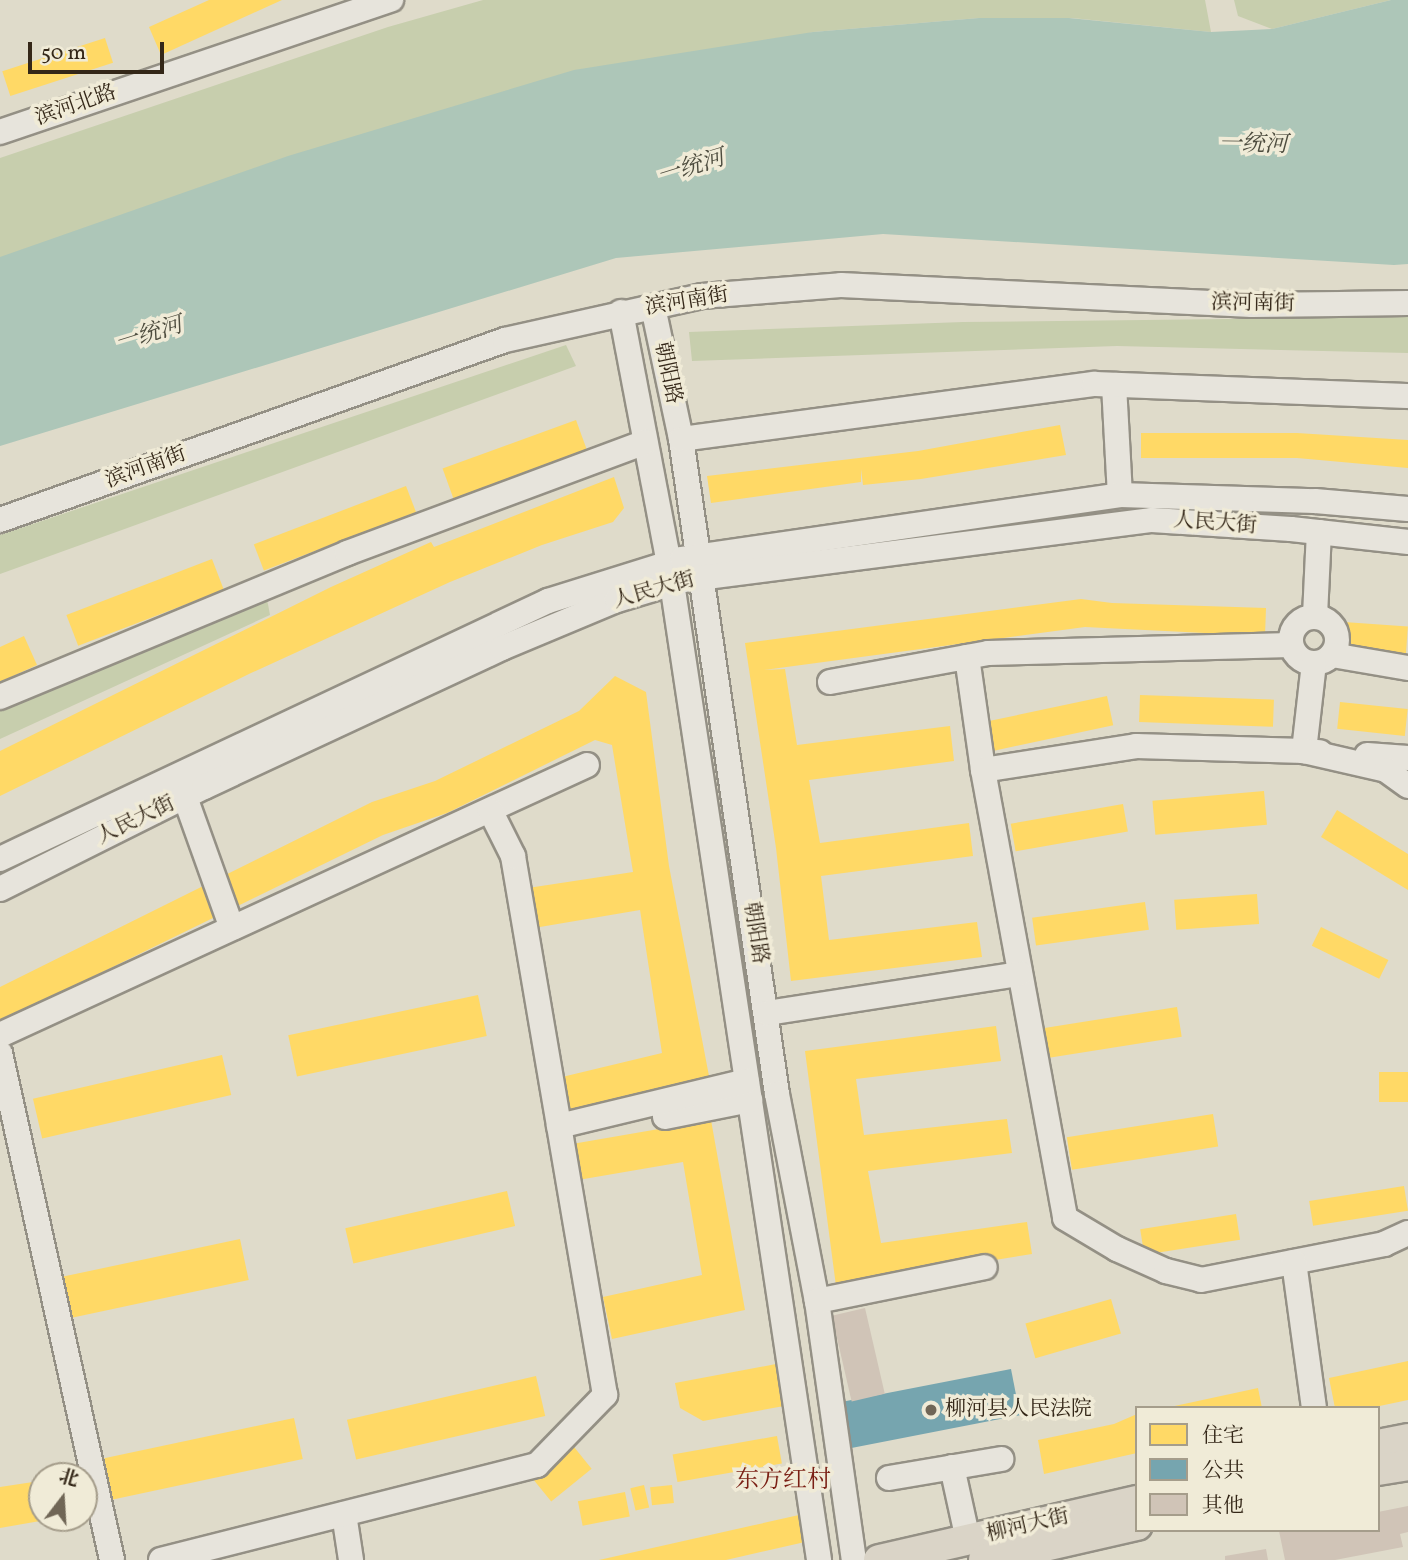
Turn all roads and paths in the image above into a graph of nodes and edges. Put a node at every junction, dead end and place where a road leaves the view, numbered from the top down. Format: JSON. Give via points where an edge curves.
{"nodes":[{"id":1,"x":391,"y":0,"type":"edge"},
{"id":2,"x":0,"y":132,"type":"edge"},
{"id":3,"x":1408,"y":303,"type":"edge"},
{"id":4,"x":653,"y":307,"type":"junction"},
{"id":5,"x":621,"y":312,"type":"junction"},
{"id":6,"x":1114,"y":385,"type":"junction"},
{"id":7,"x":1408,"y":396,"type":"edge"},
{"id":8,"x":681,"y":439,"type":"junction"},
{"id":9,"x":645,"y":442,"type":"junction"},
{"id":10,"x":1120,"y":495,"type":"junction"},
{"id":11,"x":1408,"y":509,"type":"edge"},
{"id":12,"x":0,"y":520,"type":"edge"},
{"id":13,"x":1319,"y":532,"type":"junction"},
{"id":14,"x":1408,"y":542,"type":"edge"},
{"id":15,"x":701,"y":567,"type":"junction"},
{"id":16,"x":671,"y":573,"type":"junction"},
{"id":17,"x":1315,"y":616,"type":"junction"},
{"id":18,"x":1291,"y":645,"type":"junction"},
{"id":19,"x":967,"y":657,"type":"junction"},
{"id":20,"x":1323,"y":659,"type":"junction"},
{"id":21,"x":1408,"y":668,"type":"edge"},
{"id":22,"x":830,"y":682,"type":"dead end"},
{"id":23,"x":0,"y":697,"type":"edge"},
{"id":24,"x":1304,"y":751,"type":"junction"},
{"id":25,"x":1408,"y":758,"type":"edge"},
{"id":26,"x":1379,"y":762,"type":"junction"},
{"id":27,"x":587,"y":765,"type":"dead end"},
{"id":28,"x":983,"y":770,"type":"junction"},
{"id":29,"x":1408,"y":786,"type":"edge"},
{"id":30,"x":185,"y":797,"type":"junction"},
{"id":31,"x":490,"y":810,"type":"junction"},
{"id":32,"x":0,"y":859,"type":"edge"},
{"id":33,"x":0,"y":889,"type":"edge"},
{"id":34,"x":232,"y":929,"type":"junction"},
{"id":35,"x":1020,"y":974,"type":"junction"},
{"id":36,"x":767,"y":1013,"type":"junction"},
{"id":37,"x":0,"y":1035,"type":"edge"},
{"id":38,"x":0,"y":1053,"type":"edge"},
{"id":39,"x":748,"y":1090,"type":"junction"},
{"id":40,"x":560,"y":1133,"type":"junction"},
{"id":41,"x":1408,"y":1233,"type":"edge"},
{"id":42,"x":1294,"y":1262,"type":"junction"},
{"id":43,"x":985,"y":1267,"type":"dead end"},
{"id":44,"x":817,"y":1301,"type":"junction"},
{"id":45,"x":1314,"y":1406,"type":"edge"},
{"id":46,"x":1408,"y":1439,"type":"edge"},
{"id":47,"x":1380,"y":1445,"type":"edge"},
{"id":48,"x":1001,"y":1459,"type":"dead end"},
{"id":49,"x":1408,"y":1465,"type":"edge"},
{"id":50,"x":952,"y":1467,"type":"junction"},
{"id":51,"x":1380,"y":1470,"type":"edge"},
{"id":52,"x":889,"y":1478,"type":"dead end"},
{"id":53,"x":1135,"y":1502,"type":"edge"},
{"id":54,"x":344,"y":1514,"type":"junction"},
{"id":55,"x":1135,"y":1525,"type":"edge"},
{"id":56,"x":976,"y":1550,"type":"edge"},
{"id":57,"x":112,"y":1560,"type":"edge"},
{"id":58,"x":161,"y":1560,"type":"edge"},
{"id":59,"x":351,"y":1560,"type":"edge"},
{"id":60,"x":819,"y":1560,"type":"edge"},
{"id":61,"x":854,"y":1560,"type":"edge"},
{"id":62,"x":879,"y":1560,"type":"edge"}],
"edges":[{"from":1,"to":2,"type":"street","name":"滨河北路"},
{"from":3,"to":4,"type":"street","name":"滨河南街","via":[[1252,305],[841,285],[702,296]]},
{"from":4,"to":5,"type":"street","name":"滨河南街"},
{"from":4,"to":8,"type":"street","name":"朝阳路"},
{"from":5,"to":9,"type":"street"},
{"from":5,"to":12,"type":"street","name":"滨河南街","via":[[505,341]]},
{"from":6,"to":7,"type":"street"},
{"from":6,"to":8,"type":"street"},
{"from":6,"to":10,"type":"street"},
{"from":8,"to":15,"type":"street","name":"朝阳路"},
{"from":9,"to":16,"type":"street"},
{"from":9,"to":23,"type":"street","via":[[347,553]]},
{"from":10,"to":11,"type":"street","name":"人民大街"},
{"from":10,"to":15,"type":"street","name":"人民大街"},
{"from":13,"to":14,"type":"street","name":"人民大街"},
{"from":13,"to":15,"type":"street","name":"人民大街","via":[[1152,520]]},
{"from":13,"to":17,"type":"street"},
{"from":15,"to":16,"type":"street","name":"人民大街"},
{"from":15,"to":36,"type":"street","name":"朝阳路"},
{"from":16,"to":30,"type":"street","name":"人民大街"},
{"from":16,"to":32,"type":"street","name":"人民大街","via":[[548,601]]},
{"from":16,"to":39,"type":"street"},
{"from":17,"to":18,"type":"street","via":[[1296,625]]},
{"from":17,"to":20,"type":"street","via":[[1333,626],[1337,646]]},
{"from":18,"to":19,"type":"street"},
{"from":18,"to":20,"type":"street","via":[[1295,654]]},
{"from":19,"to":22,"type":"street"},
{"from":19,"to":28,"type":"street"},
{"from":20,"to":21,"type":"street"},
{"from":20,"to":24,"type":"street"},
{"from":24,"to":26,"type":"street"},
{"from":24,"to":28,"type":"street","via":[[1136,746]]},
{"from":25,"to":26,"type":"street"},
{"from":26,"to":29,"type":"street"},
{"from":27,"to":31,"type":"street"},
{"from":28,"to":35,"type":"street"},
{"from":30,"to":33,"type":"street","name":"人民大街"},
{"from":30,"to":34,"type":"street"},
{"from":31,"to":34,"type":"street"},
{"from":31,"to":40,"type":"street","via":[[513,856]]},
{"from":34,"to":37,"type":"street"},
{"from":35,"to":36,"type":"street"},
{"from":35,"to":42,"type":"street","via":[[1065,1218],[1129,1255],[1202,1280]]},
{"from":36,"to":44,"type":"street","name":"朝阳路","via":[[777,1094]]},
{"from":38,"to":57,"type":"street"},
{"from":39,"to":40,"type":"street"},
{"from":39,"to":60,"type":"street"},
{"from":40,"to":54,"type":"street","via":[[604,1395],[537,1465]]},
{"from":41,"to":42,"type":"street","via":[[1384,1244]]},
{"from":42,"to":45,"type":"street"},
{"from":43,"to":44,"type":"street"},
{"from":44,"to":61,"type":"street","name":"朝阳路"},
{"from":46,"to":47,"type":"main road"},
{"from":48,"to":50,"type":"street"},
{"from":49,"to":51,"type":"main road"},
{"from":50,"to":52,"type":"street"},
{"from":50,"to":56,"type":"street"},
{"from":53,"to":56,"type":"main road","name":"柳河大街"},
{"from":54,"to":58,"type":"street"},
{"from":54,"to":59,"type":"street"},
{"from":55,"to":56,"type":"main road","name":"柳河大街"},
{"from":56,"to":62,"type":"main road","name":"柳河大街"}]}
